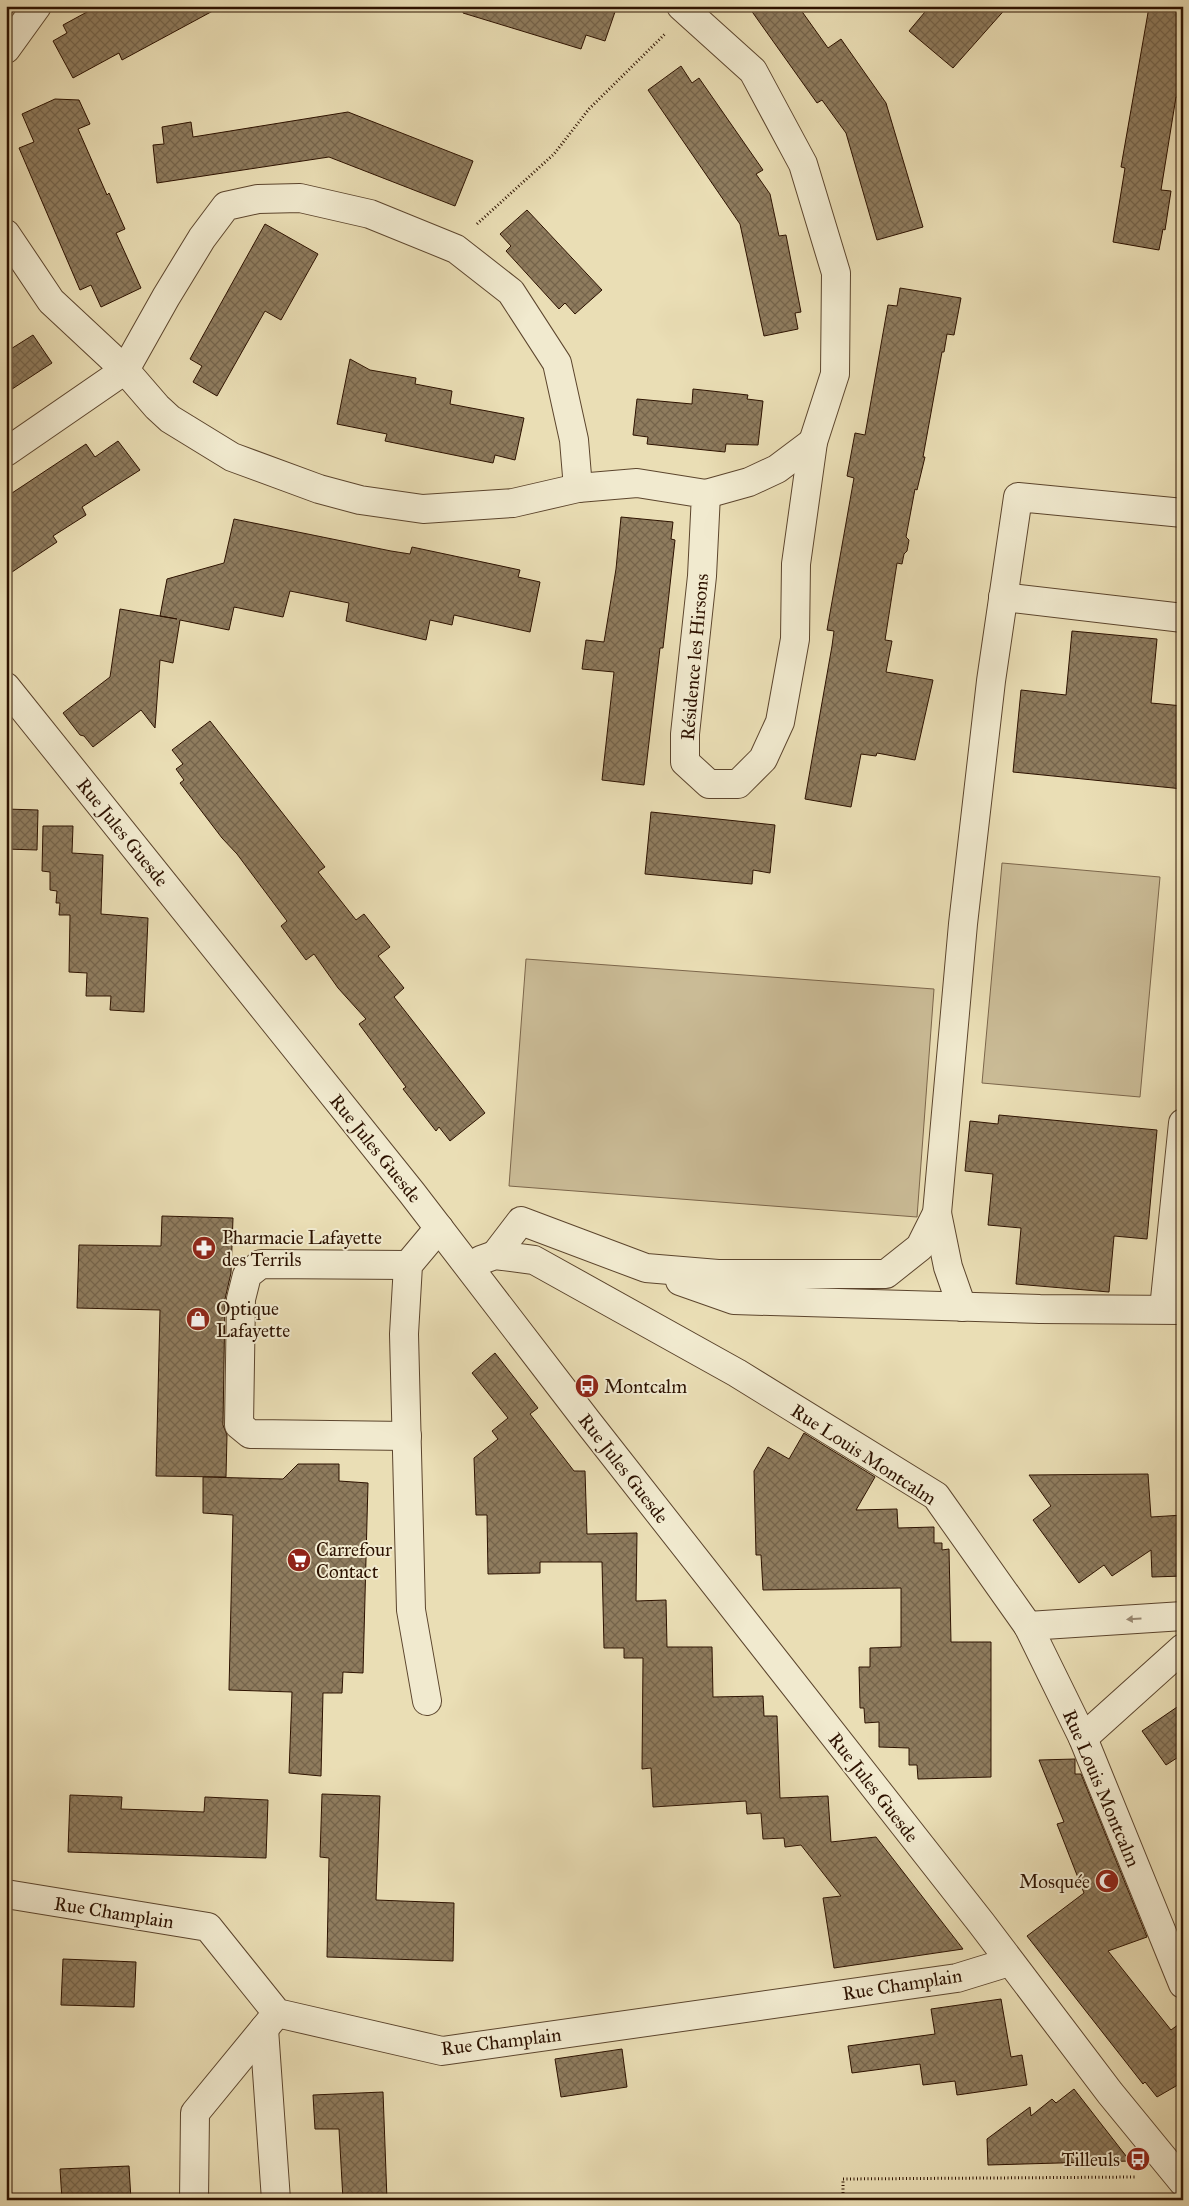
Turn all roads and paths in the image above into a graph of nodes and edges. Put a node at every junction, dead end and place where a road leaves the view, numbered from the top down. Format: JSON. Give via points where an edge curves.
{"nodes":[{"id":1,"x":37,"y":7,"type":"edge"},
{"id":2,"x":684,"y":9,"type":"edge"},
{"id":3,"x":6,"y":49,"type":"edge"},
{"id":4,"x":6,"y":234,"type":"edge"},
{"id":5,"x":456,"y":248,"type":"junction"},
{"id":6,"x":125,"y":370,"type":"junction"},
{"id":7,"x":813,"y":442,"type":"junction"},
{"id":8,"x":6,"y":452,"type":"edge"},
{"id":9,"x":578,"y":488,"type":"junction"},
{"id":10,"x":706,"y":494,"type":"junction"},
{"id":11,"x":1183,"y":513,"type":"edge"},
{"id":12,"x":1003,"y":596,"type":"junction"},
{"id":13,"x":1183,"y":618,"type":"edge"},
{"id":14,"x":6,"y":687,"type":"edge"},
{"id":15,"x":1183,"y":1123,"type":"edge"},
{"id":16,"x":937,"y":1213,"type":"junction"},
{"id":17,"x":439,"y":1228,"type":"junction"},
{"id":18,"x":495,"y":1255,"type":"junction"},
{"id":19,"x":408,"y":1264,"type":"junction"},
{"id":20,"x":468,"y":1265,"type":"junction"},
{"id":21,"x":646,"y":1268,"type":"junction"},
{"id":22,"x":962,"y":1307,"type":"junction"},
{"id":23,"x":1174,"y":1309,"type":"edge"},
{"id":24,"x":407,"y":1436,"type":"junction"},
{"id":25,"x":1183,"y":1616,"type":"edge"},
{"id":26,"x":1028,"y":1626,"type":"junction"},
{"id":27,"x":1183,"y":1648,"type":"edge"},
{"id":28,"x":427,"y":1701,"type":"dead end"},
{"id":29,"x":1083,"y":1738,"type":"junction"},
{"id":30,"x":6,"y":1894,"type":"edge"},
{"id":31,"x":1009,"y":1962,"type":"junction"},
{"id":32,"x":1183,"y":1984,"type":"edge"},
{"id":33,"x":271,"y":2021,"type":"junction"},
{"id":34,"x":1181,"y":2178,"type":"edge"},
{"id":35,"x":194,"y":2200,"type":"edge"},
{"id":36,"x":276,"y":2200,"type":"edge"},
{"id":37,"x":843,"y":2200,"type":"edge"}],
"edges":[{"from":1,"to":3,"type":"street"},
{"from":2,"to":5,"type":"path","via":[[589,109],[554,154],[475,225]]},
{"from":2,"to":7,"type":"street","name":"Résidence les Hirsons","via":[[753,70],[803,164],[836,273],[835,374]]},
{"from":4,"to":6,"type":"street","via":[[51,301]]},
{"from":5,"to":6,"type":"street","via":[[370,214],[300,198],[258,198],[226,206],[202,238]]},
{"from":5,"to":9,"type":"street","via":[[511,292],[557,363],[574,440]]},
{"from":6,"to":8,"type":"street"},
{"from":6,"to":9,"type":"street","via":[[170,419],[232,457],[360,500],[423,509],[513,504]]},
{"from":7,"to":10,"type":"street","via":[[770,472],[749,482]]},
{"from":7,"to":10,"type":"street","name":"Résidence les Hirsons","via":[[796,564],[795,639],[780,722],[763,759],[738,784],[709,784],[686,762],[685,734],[702,576]]},
{"from":9,"to":10,"type":"street","via":[[636,483]]},
{"from":11,"to":12,"type":"street","via":[[1018,497]]},
{"from":12,"to":13,"type":"street"},
{"from":12,"to":16,"type":"street","via":[[963,924]]},
{"from":14,"to":17,"type":"street","name":"Rue Jules Guesde"},
{"from":15,"to":23,"type":"street"},
{"from":16,"to":21,"type":"street","via":[[920,1247],[886,1274],[718,1274]]},
{"from":16,"to":22,"type":"street","via":[[948,1267]]},
{"from":17,"to":19,"type":"street"},
{"from":17,"to":20,"type":"street","name":"Rue Jules Guesde"},
{"from":18,"to":20,"type":"street","name":"Rue Louis Montcalm"},
{"from":18,"to":21,"type":"street","via":[[521,1221]]},
{"from":18,"to":26,"type":"street","name":"Rue Louis Montcalm","via":[[534,1260],[737,1373],[936,1496]]},
{"from":19,"to":24,"type":"street","via":[[404,1334]]},
{"from":19,"to":24,"type":"street","via":[[261,1264],[247,1275],[240,1299],[240,1425],[250,1434]]},
{"from":20,"to":31,"type":"street","name":"Rue Jules Guesde"},
{"from":21,"to":22,"type":"street","via":[[734,1300]]},
{"from":22,"to":23,"type":"street"},
{"from":24,"to":28,"type":"street","via":[[411,1610]]},
{"from":25,"to":26,"type":"street","one_way":true},
{"from":26,"to":29,"type":"street","name":"Rue Louis Montcalm"},
{"from":27,"to":29,"type":"street"},
{"from":29,"to":32,"type":"street","name":"Rue Louis Montcalm"},
{"from":30,"to":33,"type":"street","name":"Rue Champlain","via":[[208,1927]]},
{"from":31,"to":33,"type":"street","name":"Rue Champlain","via":[[957,1978],[442,2052]]},
{"from":31,"to":34,"type":"street","name":"Rue Jules Guesde","via":[[1110,2093]]},
{"from":33,"to":35,"type":"street","via":[[195,2113]]},
{"from":33,"to":36,"type":"street"},
{"from":34,"to":37,"type":"path","via":[[843,2179]]}]}
